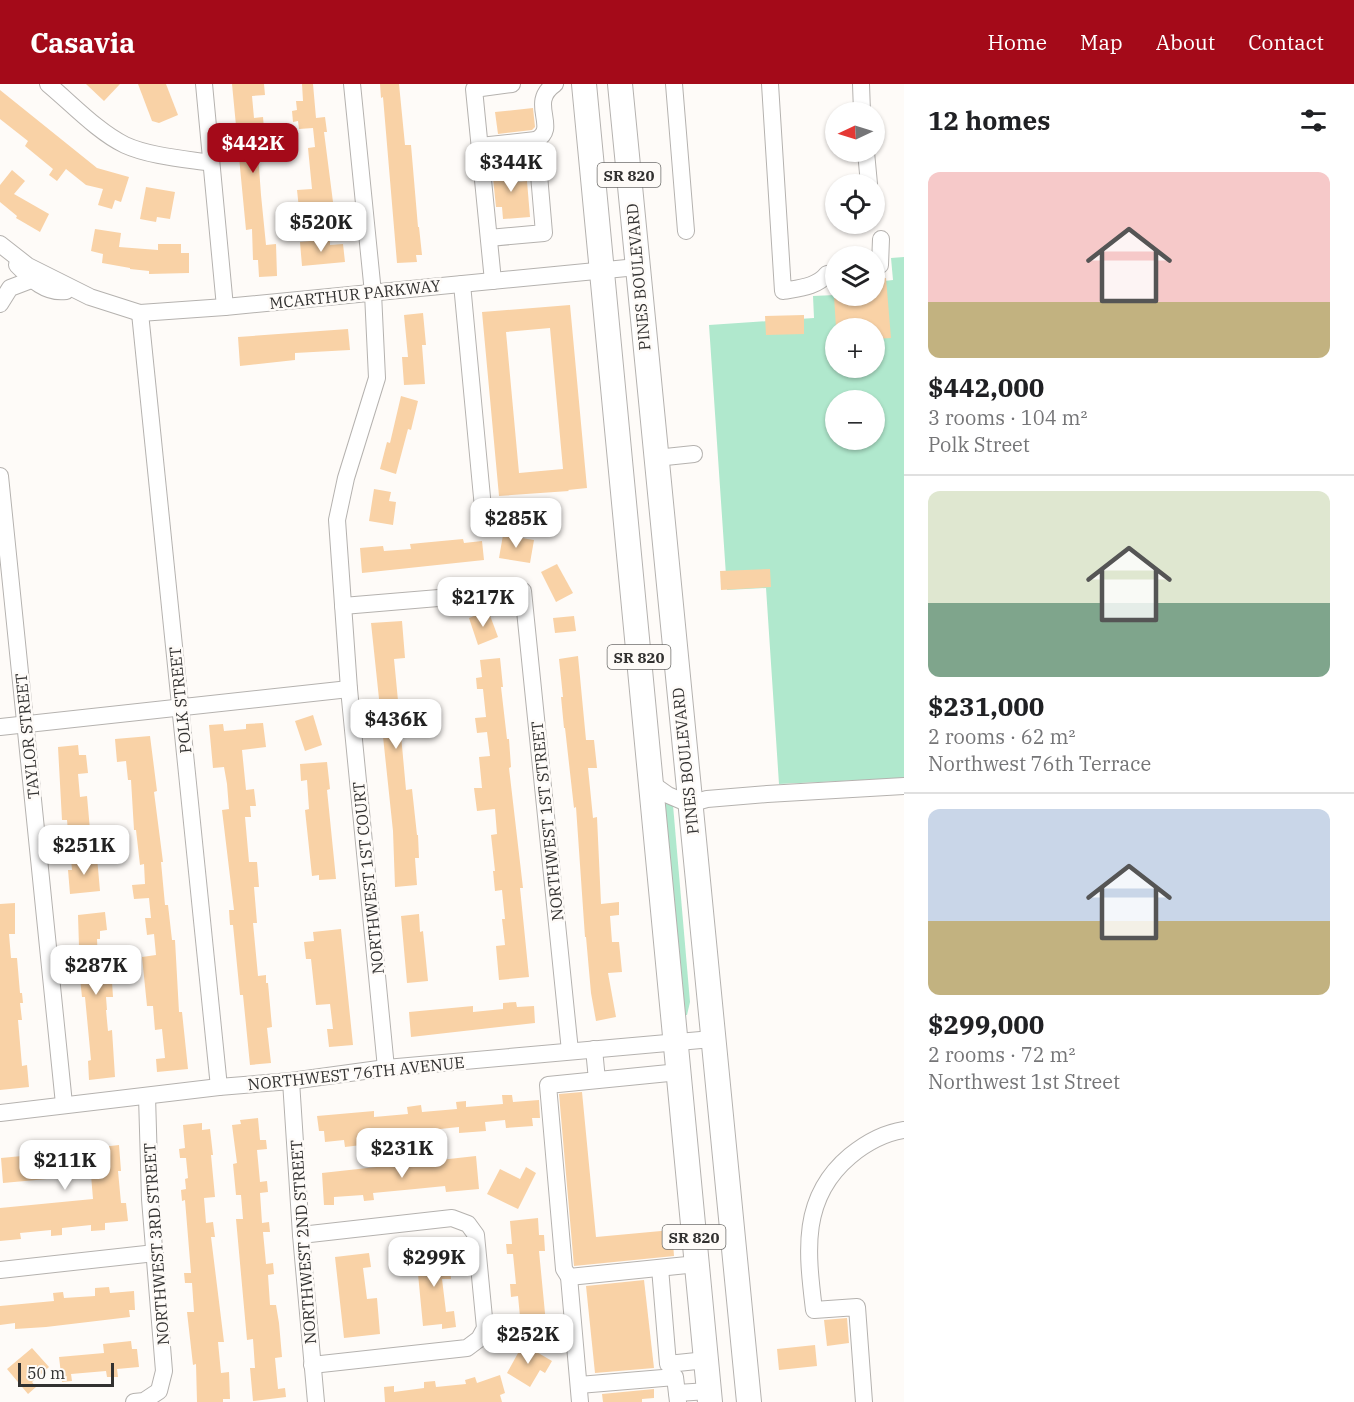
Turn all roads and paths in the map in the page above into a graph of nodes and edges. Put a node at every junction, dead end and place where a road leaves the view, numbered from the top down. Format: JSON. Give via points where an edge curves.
{"nodes":[{"id":1,"x":49,"y":84,"type":"edge"},
{"id":2,"x":204,"y":84,"type":"edge"},
{"id":3,"x":352,"y":84,"type":"edge"},
{"id":4,"x":512,"y":84,"type":"edge"},
{"id":5,"x":555,"y":84,"type":"edge"},
{"id":6,"x":584,"y":84,"type":"edge"},
{"id":7,"x":620,"y":84,"type":"edge"},
{"id":8,"x":674,"y":84,"type":"edge"},
{"id":9,"x":770,"y":84,"type":"edge"},
{"id":10,"x":861,"y":84,"type":"edge"},
{"id":11,"x":862,"y":102,"type":"edge"},
{"id":12,"x":536,"y":140,"type":"junction"},
{"id":13,"x":480,"y":146,"type":"junction"},
{"id":14,"x":211,"y":163,"type":"junction"},
{"id":15,"x":686,"y":231,"type":"dead end"},
{"id":16,"x":489,"y":238,"type":"junction"},
{"id":17,"x":881,"y":239,"type":"dead end"},
{"id":18,"x":1,"y":244,"type":"edge"},
{"id":19,"x":881,"y":246,"type":"edge"},
{"id":20,"x":16,"y":260,"type":"junction"},
{"id":21,"x":637,"y":267,"type":"junction"},
{"id":22,"x":601,"y":270,"type":"junction"},
{"id":23,"x":825,"y":276,"type":"edge"},
{"id":24,"x":31,"y":280,"type":"junction"},
{"id":25,"x":492,"y":281,"type":"junction"},
{"id":26,"x":462,"y":284,"type":"junction"},
{"id":27,"x":10,"y":288,"type":"junction"},
{"id":28,"x":77,"y":290,"type":"junction"},
{"id":29,"x":373,"y":293,"type":"junction"},
{"id":30,"x":0,"y":304,"type":"edge"},
{"id":31,"x":225,"y":307,"type":"junction"},
{"id":32,"x":140,"y":313,"type":"junction"},
{"id":33,"x":694,"y":454,"type":"dead end"},
{"id":34,"x":656,"y":458,"type":"junction"},
{"id":35,"x":0,"y":476,"type":"edge"},
{"id":36,"x":483,"y":508,"type":"dead end"},
{"id":37,"x":343,"y":606,"type":"junction"},
{"id":38,"x":349,"y":689,"type":"junction"},
{"id":39,"x":180,"y":707,"type":"junction"},
{"id":40,"x":27,"y":724,"type":"junction"},
{"id":41,"x":0,"y":727,"type":"edge"},
{"id":42,"x":651,"y":783,"type":"junction"},
{"id":43,"x":904,"y":786,"type":"edge"},
{"id":44,"x":689,"y":804,"type":"junction"},
{"id":45,"x":712,"y":1039,"type":"junction"},
{"id":46,"x":676,"y":1043,"type":"junction"},
{"id":47,"x":594,"y":1049,"type":"junction"},
{"id":48,"x":570,"y":1051,"type":"junction"},
{"id":49,"x":386,"y":1068,"type":"junction"},
{"id":50,"x":679,"y":1072,"type":"junction"},
{"id":51,"x":597,"y":1080,"type":"junction"},
{"id":52,"x":291,"y":1081,"type":"junction"},
{"id":53,"x":219,"y":1087,"type":"junction"},
{"id":54,"x":147,"y":1096,"type":"junction"},
{"id":55,"x":64,"y":1104,"type":"junction"},
{"id":56,"x":0,"y":1113,"type":"edge"},
{"id":57,"x":904,"y":1130,"type":"edge"},
{"id":58,"x":302,"y":1236,"type":"junction"},
{"id":59,"x":155,"y":1253,"type":"junction"},
{"id":60,"x":697,"y":1264,"type":"junction"},
{"id":61,"x":660,"y":1268,"type":"junction"},
{"id":62,"x":0,"y":1270,"type":"edge"},
{"id":63,"x":569,"y":1277,"type":"junction"},
{"id":64,"x":702,"y":1311,"type":"junction"},
{"id":65,"x":706,"y":1360,"type":"junction"},
{"id":66,"x":312,"y":1365,"type":"junction"},
{"id":67,"x":579,"y":1394,"type":"edge"},
{"id":68,"x":678,"y":1398,"type":"edge"},
{"id":69,"x":713,"y":1398,"type":"edge"},
{"id":70,"x":135,"y":1402,"type":"edge"},
{"id":71,"x":316,"y":1402,"type":"edge"},
{"id":72,"x":748,"y":1402,"type":"edge"},
{"id":73,"x":864,"y":1402,"type":"edge"}],
"edges":[{"from":1,"to":14,"type":"street","via":[[125,145]]},
{"from":2,"to":14,"type":"street"},
{"from":3,"to":29,"type":"street","name":"NORTHWEST 1ST COURT"},
{"from":4,"to":13,"type":"street","via":[[474,89]]},
{"from":5,"to":12,"type":"street","via":[[542,99],[546,131]]},
{"from":6,"to":22,"type":"highway","number":"SR 820"},
{"from":7,"to":21,"type":"highway","name":"PINES BOULEVARD","number":"SR 820"},
{"from":8,"to":15,"type":"street"},
{"from":9,"to":23,"type":"street","via":[[783,291],[810,285]]},
{"from":10,"to":11,"type":"street"},
{"from":12,"to":13,"type":"street"},
{"from":12,"to":16,"type":"street","via":[[544,233]]},
{"from":13,"to":16,"type":"street"},
{"from":14,"to":31,"type":"street"},
{"from":16,"to":25,"type":"street"},
{"from":17,"to":19,"type":"street"},
{"from":18,"to":20,"type":"street","name":"MCARTHUR PARKWAY"},
{"from":20,"to":24,"type":"street","name":"MCARTHUR PARKWAY"},
{"from":20,"to":27,"type":"street","via":[[9,276]]},
{"from":20,"to":28,"type":"street","name":"MCARTHUR PARKWAY"},
{"from":21,"to":22,"type":"street","name":"MCARTHUR PARKWAY"},
{"from":21,"to":34,"type":"highway","name":"PINES BOULEVARD","number":"SR 820"},
{"from":22,"to":25,"type":"street","name":"MCARTHUR PARKWAY"},
{"from":22,"to":42,"type":"highway","number":"SR 820"},
{"from":24,"to":27,"type":"street"},
{"from":24,"to":28,"type":"street","name":"MCARTHUR PARKWAY","via":[[60,292]]},
{"from":25,"to":26,"type":"street","name":"MCARTHUR PARKWAY"},
{"from":26,"to":29,"type":"street","name":"MCARTHUR PARKWAY"},
{"from":26,"to":36,"type":"street"},
{"from":27,"to":30,"type":"street"},
{"from":28,"to":32,"type":"street","name":"MCARTHUR PARKWAY"},
{"from":29,"to":31,"type":"street","name":"MCARTHUR PARKWAY"},
{"from":29,"to":37,"type":"street","name":"NORTHWEST 1ST COURT","via":[[377,378],[337,520]]},
{"from":31,"to":32,"type":"street","name":"MCARTHUR PARKWAY"},
{"from":32,"to":39,"type":"street","name":"POLK STREET"},
{"from":33,"to":34,"type":"street"},
{"from":34,"to":44,"type":"highway","name":"PINES BOULEVARD","number":"SR 820"},
{"from":35,"to":40,"type":"street","name":"TAYLOR STREET"},
{"from":37,"to":38,"type":"street","name":"NORTHWEST 1ST COURT"},
{"from":37,"to":48,"type":"street","name":"NORTHWEST 1ST STREET","via":[[523,591]]},
{"from":38,"to":39,"type":"street"},
{"from":38,"to":49,"type":"street","name":"NORTHWEST 1ST COURT"},
{"from":39,"to":40,"type":"street"},
{"from":39,"to":53,"type":"street","name":"POLK STREET"},
{"from":40,"to":41,"type":"street"},
{"from":40,"to":55,"type":"street","name":"TAYLOR STREET"},
{"from":42,"to":44,"type":"street"},
{"from":42,"to":46,"type":"highway","number":"SR 820"},
{"from":43,"to":44,"type":"street","via":[[707,799]]},
{"from":44,"to":45,"type":"highway","name":"PINES BOULEVARD","number":"SR 820"},
{"from":45,"to":46,"type":"street","name":"NORTHWEST 76TH AVENUE"},
{"from":45,"to":72,"type":"highway","name":"PINES BOULEVARD","number":"SR 820"},
{"from":46,"to":47,"type":"street","name":"NORTHWEST 76TH AVENUE"},
{"from":46,"to":50,"type":"highway","number":"SR 820"},
{"from":47,"to":48,"type":"street","name":"NORTHWEST 76TH AVENUE"},
{"from":47,"to":51,"type":"street"},
{"from":48,"to":49,"type":"street","name":"NORTHWEST 76TH AVENUE"},
{"from":49,"to":52,"type":"street","name":"NORTHWEST 76TH AVENUE"},
{"from":50,"to":51,"type":"street"},
{"from":50,"to":60,"type":"highway","number":"SR 820"},
{"from":51,"to":63,"type":"street","via":[[548,1085],[564,1269]]},
{"from":52,"to":53,"type":"street","name":"NORTHWEST 76TH AVENUE"},
{"from":52,"to":58,"type":"street","name":"NORTHWEST 2ND STREET"},
{"from":53,"to":54,"type":"street","name":"NORTHWEST 76TH AVENUE"},
{"from":54,"to":55,"type":"street","name":"NORTHWEST 76TH AVENUE"},
{"from":54,"to":59,"type":"street","name":"NORTHWEST 3RD STREET"},
{"from":55,"to":56,"type":"street","name":"NORTHWEST 76TH AVENUE"},
{"from":57,"to":73,"type":"street","via":[[866,1144],[842,1163],[823,1188],[811,1219],[808,1251],[814,1310],[857,1307]]},
{"from":58,"to":66,"type":"street","name":"NORTHWEST 2ND STREET"},
{"from":58,"to":66,"type":"street","via":[[452,1218],[468,1224],[476,1235],[485,1328],[467,1348]]},
{"from":59,"to":62,"type":"street"},
{"from":59,"to":70,"type":"street","name":"NORTHWEST 3RD STREET","via":[[164,1371],[159,1391]]},
{"from":60,"to":61,"type":"street"},
{"from":60,"to":64,"type":"highway","number":"SR 820"},
{"from":61,"to":63,"type":"street"},
{"from":61,"to":65,"type":"street","via":[[668,1364]]},
{"from":63,"to":67,"type":"street"},
{"from":64,"to":65,"type":"highway","number":"SR 820"},
{"from":64,"to":69,"type":"highway"},
{"from":65,"to":69,"type":"highway","number":"SR 820"},
{"from":66,"to":71,"type":"street","name":"NORTHWEST 2ND STREET"},
{"from":67,"to":68,"type":"street","via":[[675,1377]]},
{"from":68,"to":69,"type":"street"}]}
